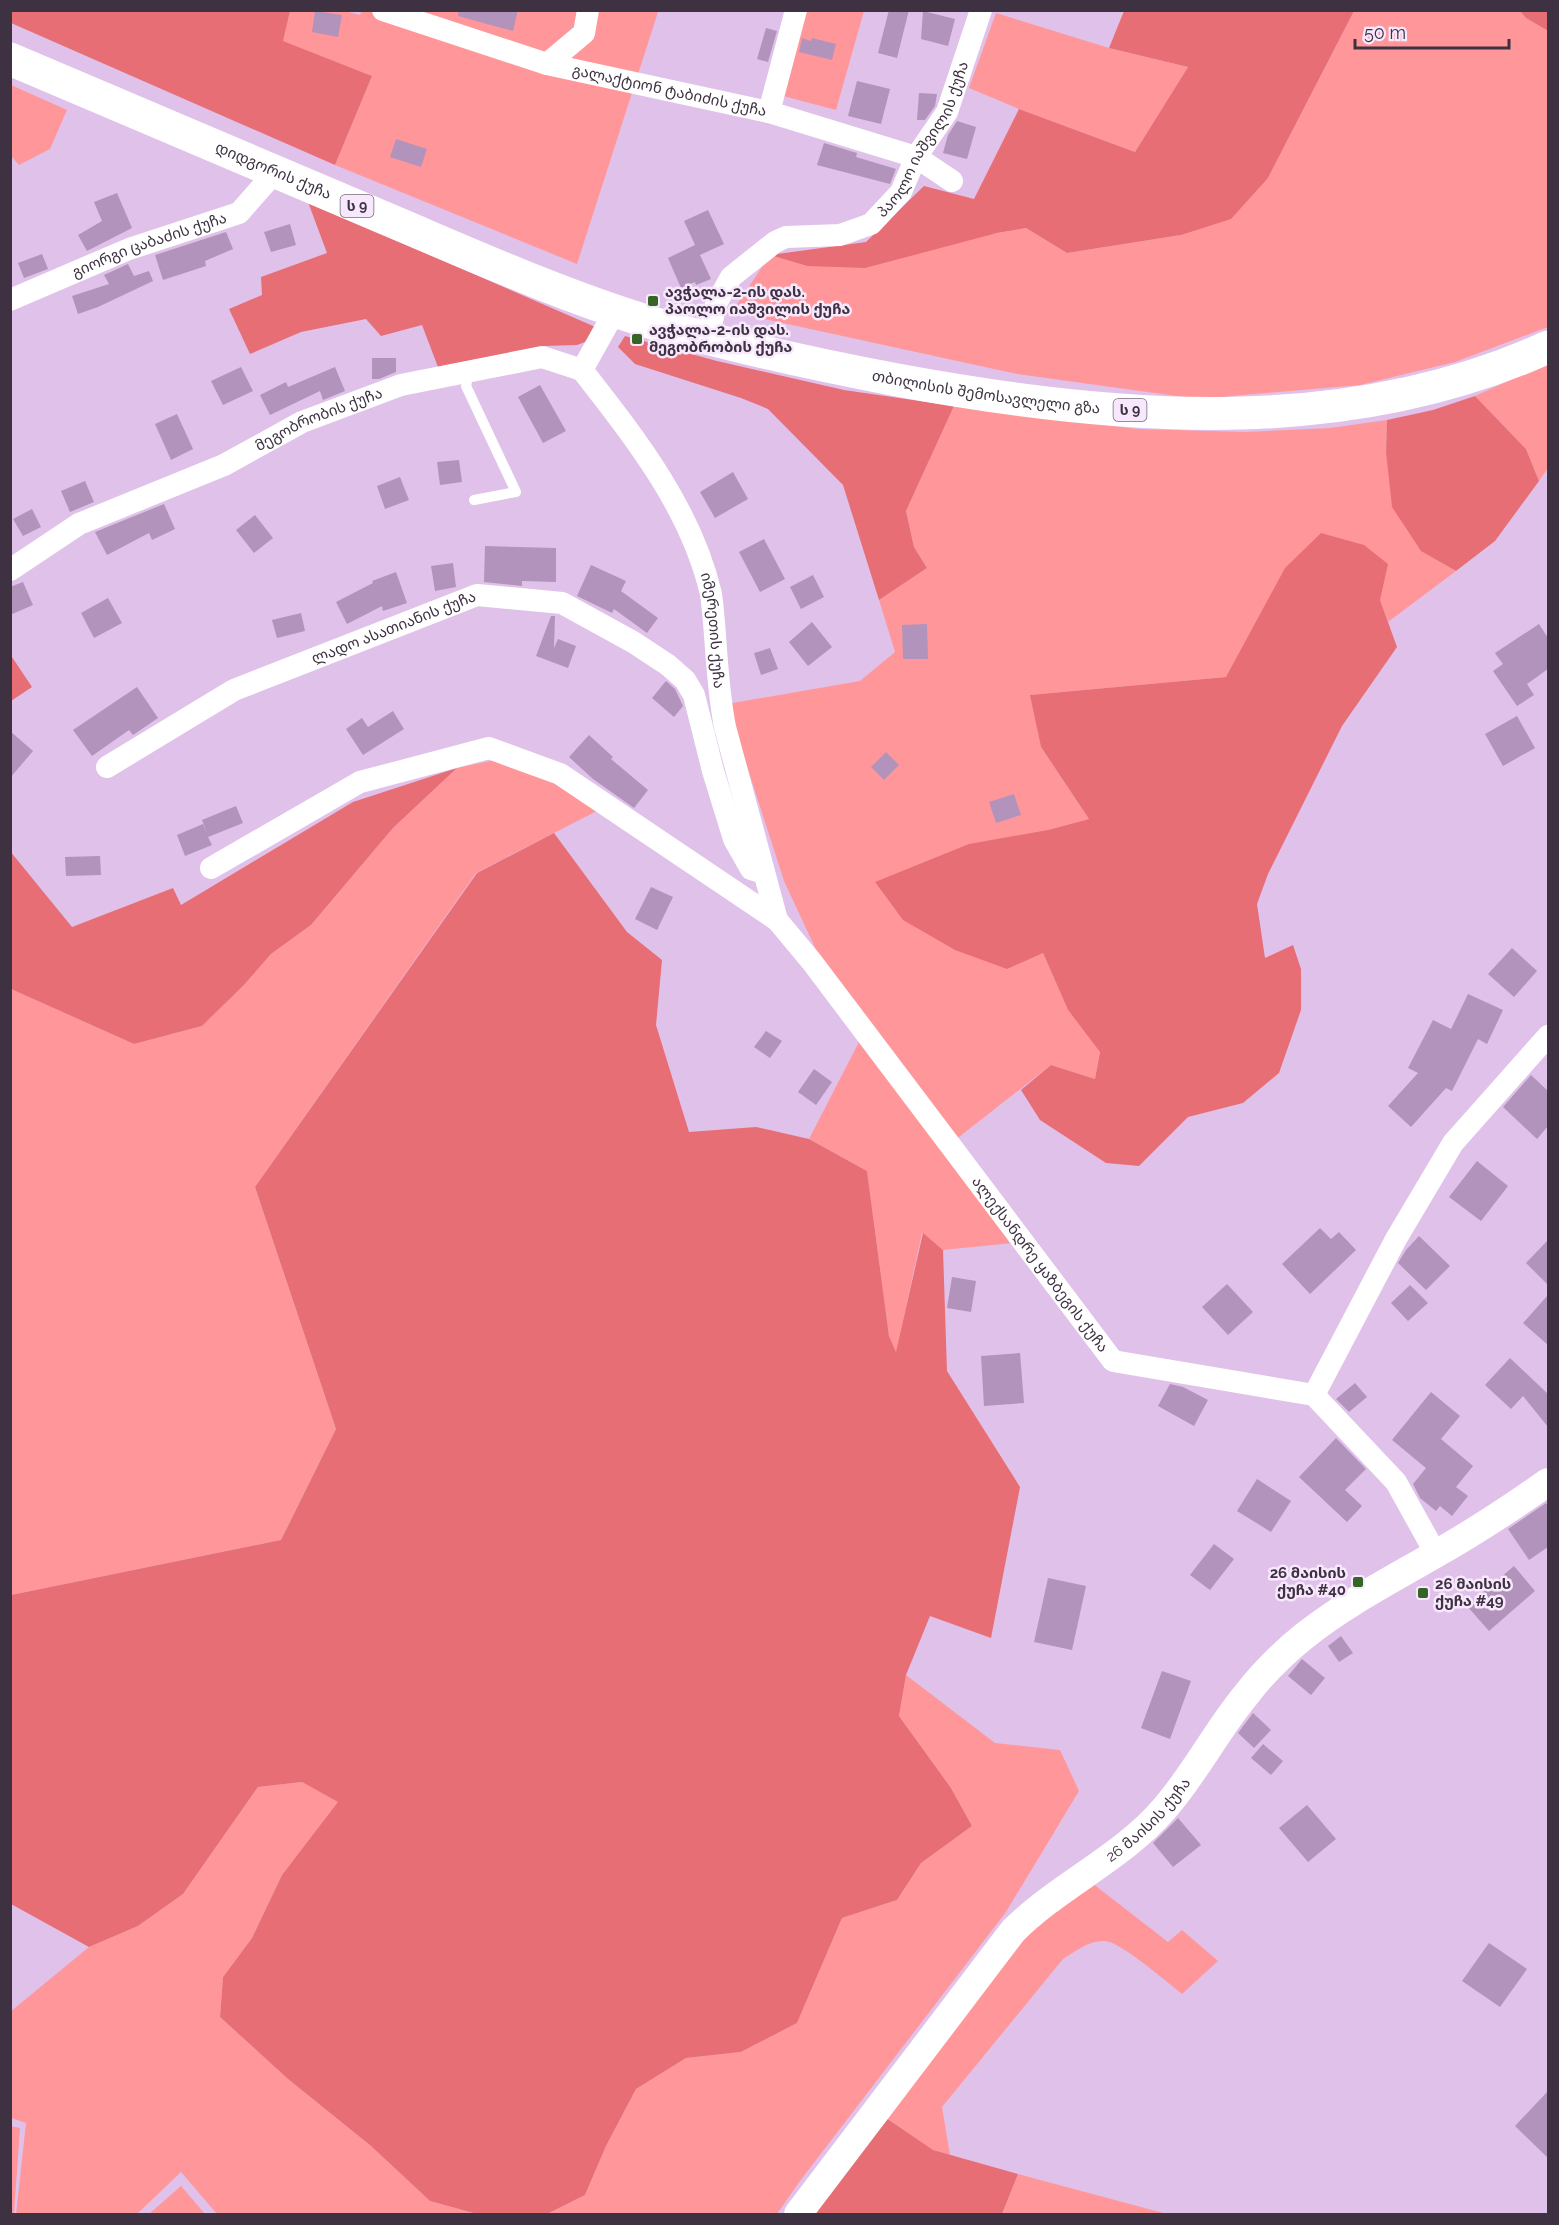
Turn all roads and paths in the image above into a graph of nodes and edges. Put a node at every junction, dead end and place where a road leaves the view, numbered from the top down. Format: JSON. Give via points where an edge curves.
{"nodes":[{"id":1,"x":383,"y":10,"type":"edge"},
{"id":2,"x":588,"y":10,"type":"edge"},
{"id":3,"x":796,"y":10,"type":"edge"},
{"id":4,"x":981,"y":10,"type":"edge"},
{"id":5,"x":10,"y":59,"type":"edge"},
{"id":6,"x":547,"y":64,"type":"junction"},
{"id":7,"x":769,"y":112,"type":"junction"},
{"id":8,"x":916,"y":157,"type":"junction"},
{"id":9,"x":276,"y":171,"type":"junction"},
{"id":10,"x":952,"y":181,"type":"dead end"},
{"id":11,"x":10,"y":300,"type":"edge"},
{"id":12,"x":615,"y":310,"type":"junction"},
{"id":13,"x":708,"y":338,"type":"junction"},
{"id":14,"x":1548,"y":347,"type":"edge"},
{"id":15,"x":582,"y":370,"type":"junction"},
{"id":16,"x":469,"y":372,"type":"junction"},
{"id":17,"x":474,"y":500,"type":"dead end"},
{"id":18,"x":10,"y":570,"type":"edge"},
{"id":19,"x":108,"y":767,"type":"dead end"},
{"id":20,"x":211,"y":868,"type":"dead end"},
{"id":21,"x":764,"y":873,"type":"junction"},
{"id":22,"x":777,"y":920,"type":"junction"},
{"id":23,"x":1548,"y":1036,"type":"edge"},
{"id":24,"x":1314,"y":1395,"type":"junction"},
{"id":25,"x":1548,"y":1482,"type":"edge"},
{"id":26,"x":1436,"y":1554,"type":"junction"},
{"id":27,"x":798,"y":2214,"type":"edge"}],
"edges":[{"from":1,"to":6,"type":"street","name":"გალაქტიონ ტაბიძის ქუჩა"},
{"from":2,"to":6,"type":"street","via":[[584,33]]},
{"from":3,"to":7,"type":"street"},
{"from":4,"to":8,"type":"street","name":"პაოლო იაშვილის ქუჩა","via":[[947,112]]},
{"from":5,"to":9,"type":"highway","name":"დიდგორის ქუჩა","number":"ს 9"},
{"from":6,"to":7,"type":"street","name":"გალაქტიონ ტაბიძის ქუჩა"},
{"from":7,"to":8,"type":"street","name":"გალაქტიონ ტაბიძის ქუჩა"},
{"from":8,"to":10,"type":"street","name":"გალაქტიონ ტაბიძის ქუჩა"},
{"from":8,"to":13,"type":"street","name":"პაოლო იაშვილის ქუჩა","via":[[901,192],[871,224],[840,235],[786,237],[731,277],[716,304]]},
{"from":9,"to":11,"type":"street","name":"გიორგი ცაბაძის ქუჩა","via":[[239,213],[129,249]]},
{"from":9,"to":12,"type":"highway","name":"დიდგორის ქუჩა","number":"ს 9","via":[[496,265]]},
{"from":12,"to":13,"type":"highway","name":"დიდგორის ქუჩა","number":"ს 9"},
{"from":12,"to":15,"type":"street"},
{"from":13,"to":14,"type":"highway","name":"თბილისის შემოსავლელი გზა","number":"ს 9","via":[[963,392],[1085,408],[1196,412],[1267,412],[1364,403],[1447,385]]},
{"from":15,"to":16,"type":"street","name":"მეგობრობის ქუჩა","via":[[542,357]]},
{"from":15,"to":21,"type":"street","name":"იმერეთის ქუჩა","via":[[659,474],[682,514],[704,567],[711,597],[724,727]]},
{"from":16,"to":17,"type":"lane","via":[[466,386],[516,492]]},
{"from":16,"to":18,"type":"street","name":"მეგობრობის ქუჩა","via":[[400,385],[302,422],[224,465],[79,524]]},
{"from":19,"to":21,"type":"street","name":"ლადო ასათიანის ქუჩა","via":[[234,690],[477,595],[562,603],[633,642],[685,680],[694,695],[738,849],[751,870]]},
{"from":20,"to":22,"type":"street","via":[[360,782],[489,748],[560,774]]},
{"from":21,"to":22,"type":"street","name":"იმერეთის ქუჩა"},
{"from":22,"to":24,"type":"street","name":"ალექსანდრე ყაზბეგის ქუჩა","via":[[1113,1361]]},
{"from":23,"to":24,"type":"street","via":[[1453,1143],[1396,1239]]},
{"from":24,"to":26,"type":"street","via":[[1396,1482]]},
{"from":25,"to":26,"type":"street","name":"26 მაისის ქუჩა"},
{"from":26,"to":27,"type":"street","name":"26 მაისის ქუჩა","via":[[1371,1590],[1304,1636],[1245,1696],[1152,1822],[1033,1911],[1013,1931]]}]}
